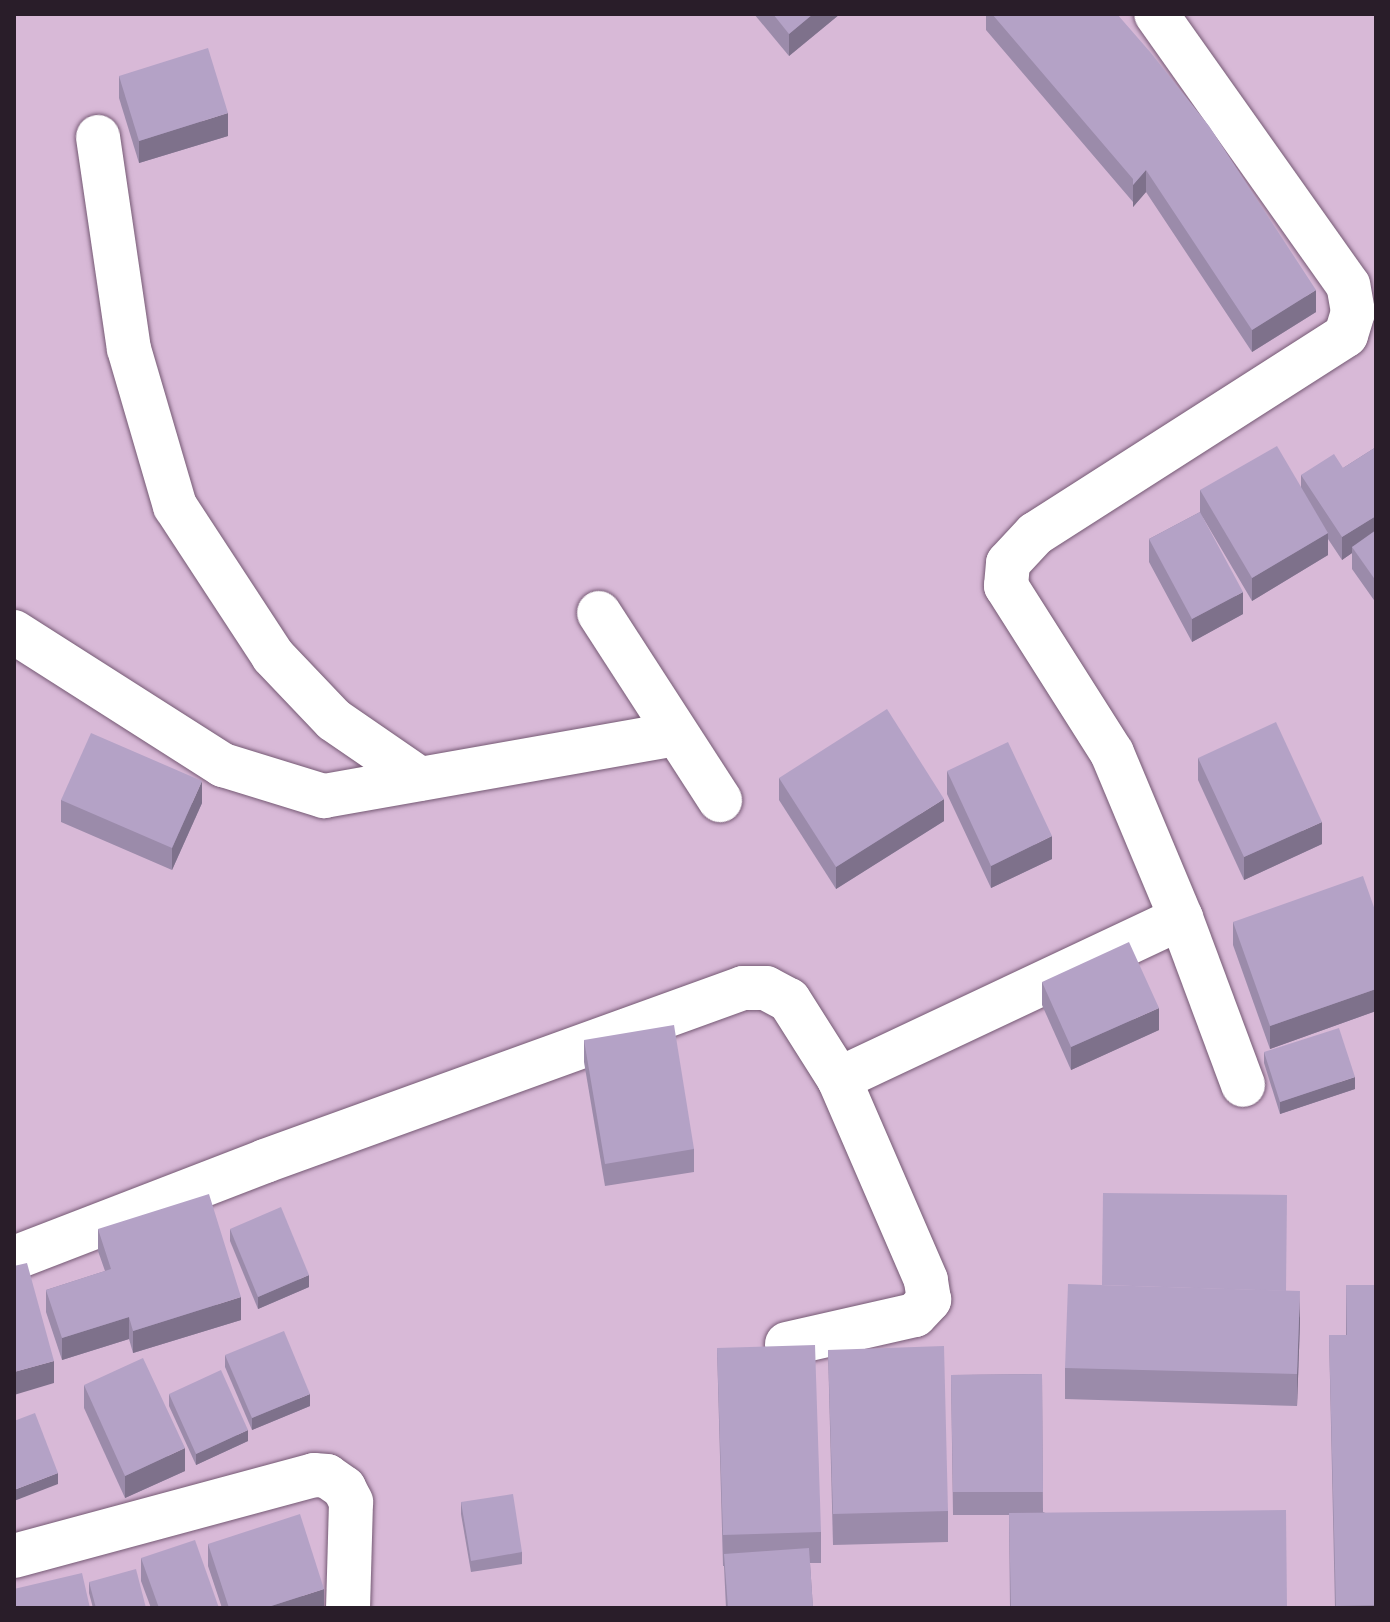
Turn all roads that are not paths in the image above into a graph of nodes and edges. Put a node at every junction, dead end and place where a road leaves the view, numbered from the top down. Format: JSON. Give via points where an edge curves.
{"nodes":[{"id":1,"x":1156,"y":14,"type":"edge"},
{"id":2,"x":98,"y":137,"type":"dead end"},
{"id":3,"x":599,"y":613,"type":"dead end"},
{"id":4,"x":14,"y":632,"type":"edge"},
{"id":5,"x":674,"y":734,"type":"junction"},
{"id":6,"x":420,"y":779,"type":"junction"},
{"id":7,"x":720,"y":800,"type":"dead end"},
{"id":8,"x":1181,"y":918,"type":"junction"},
{"id":9,"x":839,"y":1079,"type":"junction"},
{"id":10,"x":1243,"y":1085,"type":"dead end"},
{"id":11,"x":14,"y":1258,"type":"edge"},
{"id":12,"x":787,"y":1344,"type":"edge"},
{"id":13,"x":14,"y":1556,"type":"edge"},
{"id":14,"x":348,"y":1608,"type":"edge"}],
"edges":[{"from":1,"to":8,"type":"street","via":[[1348,285],[1353,312],[1346,335],[1035,534],[1008,563],[1006,586],[1112,753]]},
{"from":2,"to":6,"type":"street","via":[[129,349],[175,506],[273,656],[334,720]]},
{"from":3,"to":5,"type":"street"},
{"from":4,"to":6,"type":"street","via":[[223,765],[324,796]]},
{"from":5,"to":6,"type":"street"},
{"from":5,"to":7,"type":"street"},
{"from":8,"to":9,"type":"street"},
{"from":8,"to":10,"type":"street"},
{"from":9,"to":11,"type":"street","via":[[789,1000],[766,988],[743,988]]},
{"from":9,"to":12,"type":"street","via":[[926,1280],[929,1300],[915,1315]]},
{"from":13,"to":14,"type":"street","via":[[314,1475],[327,1476],[344,1488],[351,1502]]}]}
